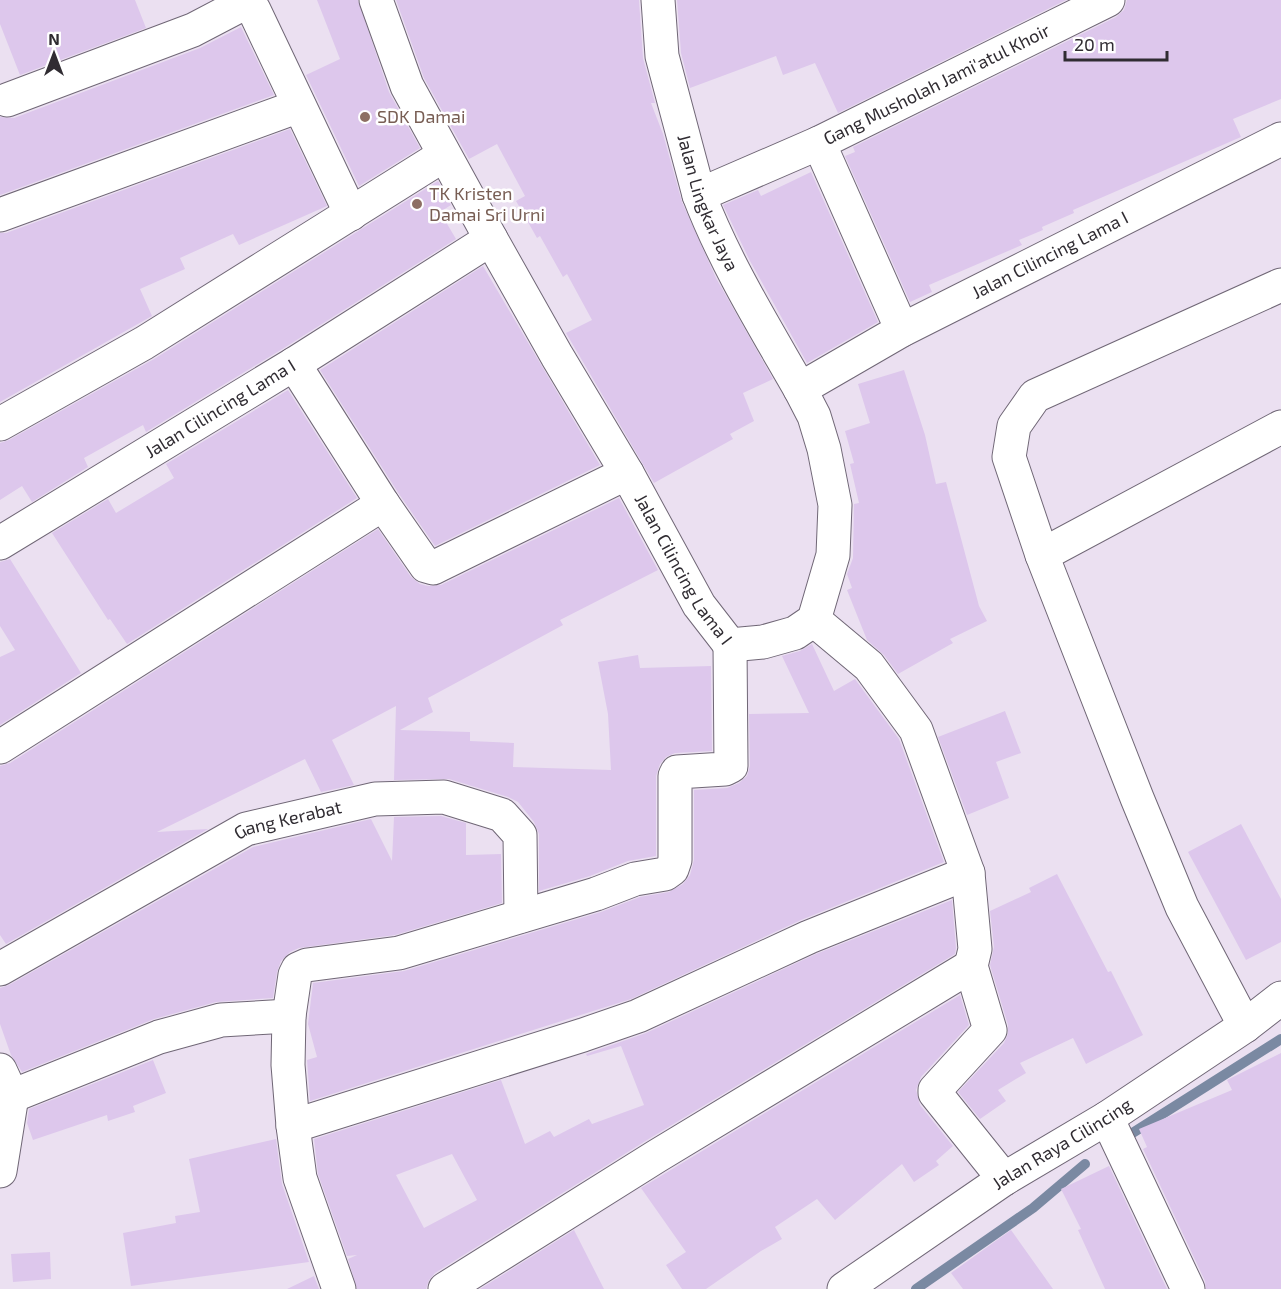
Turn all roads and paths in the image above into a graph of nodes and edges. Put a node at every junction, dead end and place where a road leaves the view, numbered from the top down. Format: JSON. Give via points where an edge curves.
{"nodes":[{"id":1,"x":376,"y":0,"type":"edge"},
{"id":2,"x":658,"y":0,"type":"edge"},
{"id":3,"x":1108,"y":0,"type":"edge"},
{"id":4,"x":7,"y":100,"type":"dead end"},
{"id":5,"x":299,"y":106,"type":"junction"},
{"id":6,"x":1281,"y":140,"type":"edge"},
{"id":7,"x":819,"y":143,"type":"junction"},
{"id":8,"x":444,"y":155,"type":"junction"},
{"id":9,"x":699,"y":195,"type":"junction"},
{"id":10,"x":351,"y":214,"type":"junction"},
{"id":11,"x":0,"y":215,"type":"edge"},
{"id":12,"x":491,"y":239,"type":"junction"},
{"id":13,"x":1281,"y":285,"type":"edge"},
{"id":14,"x":902,"y":330,"type":"junction"},
{"id":15,"x":294,"y":364,"type":"junction"},
{"id":16,"x":800,"y":389,"type":"junction"},
{"id":17,"x":0,"y":424,"type":"edge"},
{"id":18,"x":1281,"y":427,"type":"edge"},
{"id":19,"x":627,"y":473,"type":"junction"},
{"id":20,"x":383,"y":504,"type":"junction"},
{"id":21,"x":0,"y":543,"type":"edge"},
{"id":22,"x":1042,"y":555,"type":"junction"},
{"id":23,"x":814,"y":620,"type":"junction"},
{"id":24,"x":730,"y":645,"type":"junction"},
{"id":25,"x":0,"y":747,"type":"edge"},
{"id":26,"x":968,"y":873,"type":"junction"},
{"id":27,"x":521,"y":916,"type":"junction"},
{"id":28,"x":972,"y":966,"type":"junction"},
{"id":29,"x":0,"y":969,"type":"edge"},
{"id":30,"x":1281,"y":998,"type":"edge"},
{"id":31,"x":289,"y":1016,"type":"junction"},
{"id":32,"x":1245,"y":1026,"type":"junction"},
{"id":33,"x":6,"y":1083,"type":"edge"},
{"id":34,"x":1107,"y":1118,"type":"junction"},
{"id":35,"x":293,"y":1126,"type":"junction"},
{"id":36,"x":0,"y":1171,"type":"edge"},
{"id":37,"x":1004,"y":1179,"type":"junction"},
{"id":38,"x":339,"y":1289,"type":"edge"},
{"id":39,"x":445,"y":1289,"type":"edge"},
{"id":40,"x":844,"y":1289,"type":"edge"},
{"id":41,"x":1188,"y":1289,"type":"edge"}],
"edges":[{"from":1,"to":8,"type":"street","via":[[407,86]]},
{"from":2,"to":9,"type":"street","name":"Jalan Lingkar Jaya","via":[[662,56]]},
{"from":3,"to":7,"type":"street","name":"Gang Musholah Jami'atul Khoir"},
{"from":4,"to":5,"type":"street","via":[[193,30],[246,5],[254,10]]},
{"from":5,"to":10,"type":"street"},
{"from":5,"to":11,"type":"street"},
{"from":6,"to":14,"type":"street","name":"Jalan Cilincing Lama I"},
{"from":7,"to":9,"type":"street"},
{"from":7,"to":14,"type":"street","name":"Gang Musholah Jami'atul Khoir"},
{"from":8,"to":10,"type":"street"},
{"from":8,"to":12,"type":"street"},
{"from":9,"to":16,"type":"street","name":"Jalan Lingkar Jaya","via":[[753,307]]},
{"from":10,"to":17,"type":"street","via":[[144,343]]},
{"from":12,"to":15,"type":"street","name":"Jalan Cilincing Lama I"},
{"from":12,"to":19,"type":"street","name":"Jalan Cilincing Lama I"},
{"from":13,"to":22,"type":"street","via":[[1035,396],[1014,426],[1009,457]]},
{"from":14,"to":16,"type":"street","name":"Jalan Cilincing Lama I"},
{"from":15,"to":20,"type":"street"},
{"from":15,"to":21,"type":"street","name":"Jalan Cilincing Lama I"},
{"from":16,"to":23,"type":"street","via":[[824,449],[835,505],[833,555]]},
{"from":18,"to":22,"type":"street"},
{"from":19,"to":20,"type":"street","via":[[433,568],[426,566]]},
{"from":19,"to":24,"type":"street","name":"Jalan Cilincing Lama I","via":[[699,605]]},
{"from":20,"to":25,"type":"street"},
{"from":22,"to":32,"type":"street","via":[[1182,907]]},
{"from":23,"to":24,"type":"street","name":"Jalan Cilincing Lama I","via":[[795,633],[763,642]]},
{"from":23,"to":26,"type":"street","via":[[868,666],[916,730]]},
{"from":24,"to":27,"type":"street","via":[[731,766],[677,772],[672,869]]},
{"from":26,"to":28,"type":"street","via":[[975,949]]},
{"from":26,"to":35,"type":"street","via":[[809,937],[638,1016]]},
{"from":27,"to":29,"type":"street","name":"Gang Kerabat","via":[[520,835],[501,815],[444,798],[375,799],[246,829]]},
{"from":27,"to":31,"type":"street","via":[[399,953],[307,965],[295,975]]},
{"from":28,"to":37,"type":"street","via":[[990,1030],[935,1093]]},
{"from":28,"to":39,"type":"street"},
{"from":30,"to":32,"type":"street","name":"Jalan Raya Cilincing"},
{"from":31,"to":33,"type":"street","via":[[221,1020]]},
{"from":31,"to":35,"type":"street"},
{"from":32,"to":34,"type":"street","name":"Jalan Raya Cilincing"},
{"from":33,"to":36,"type":"street"},
{"from":34,"to":37,"type":"street","name":"Jalan Raya Cilincing"},
{"from":34,"to":41,"type":"street"},
{"from":35,"to":38,"type":"street","via":[[300,1178]]},
{"from":37,"to":40,"type":"street","name":"Jalan Raya Cilincing"}]}
